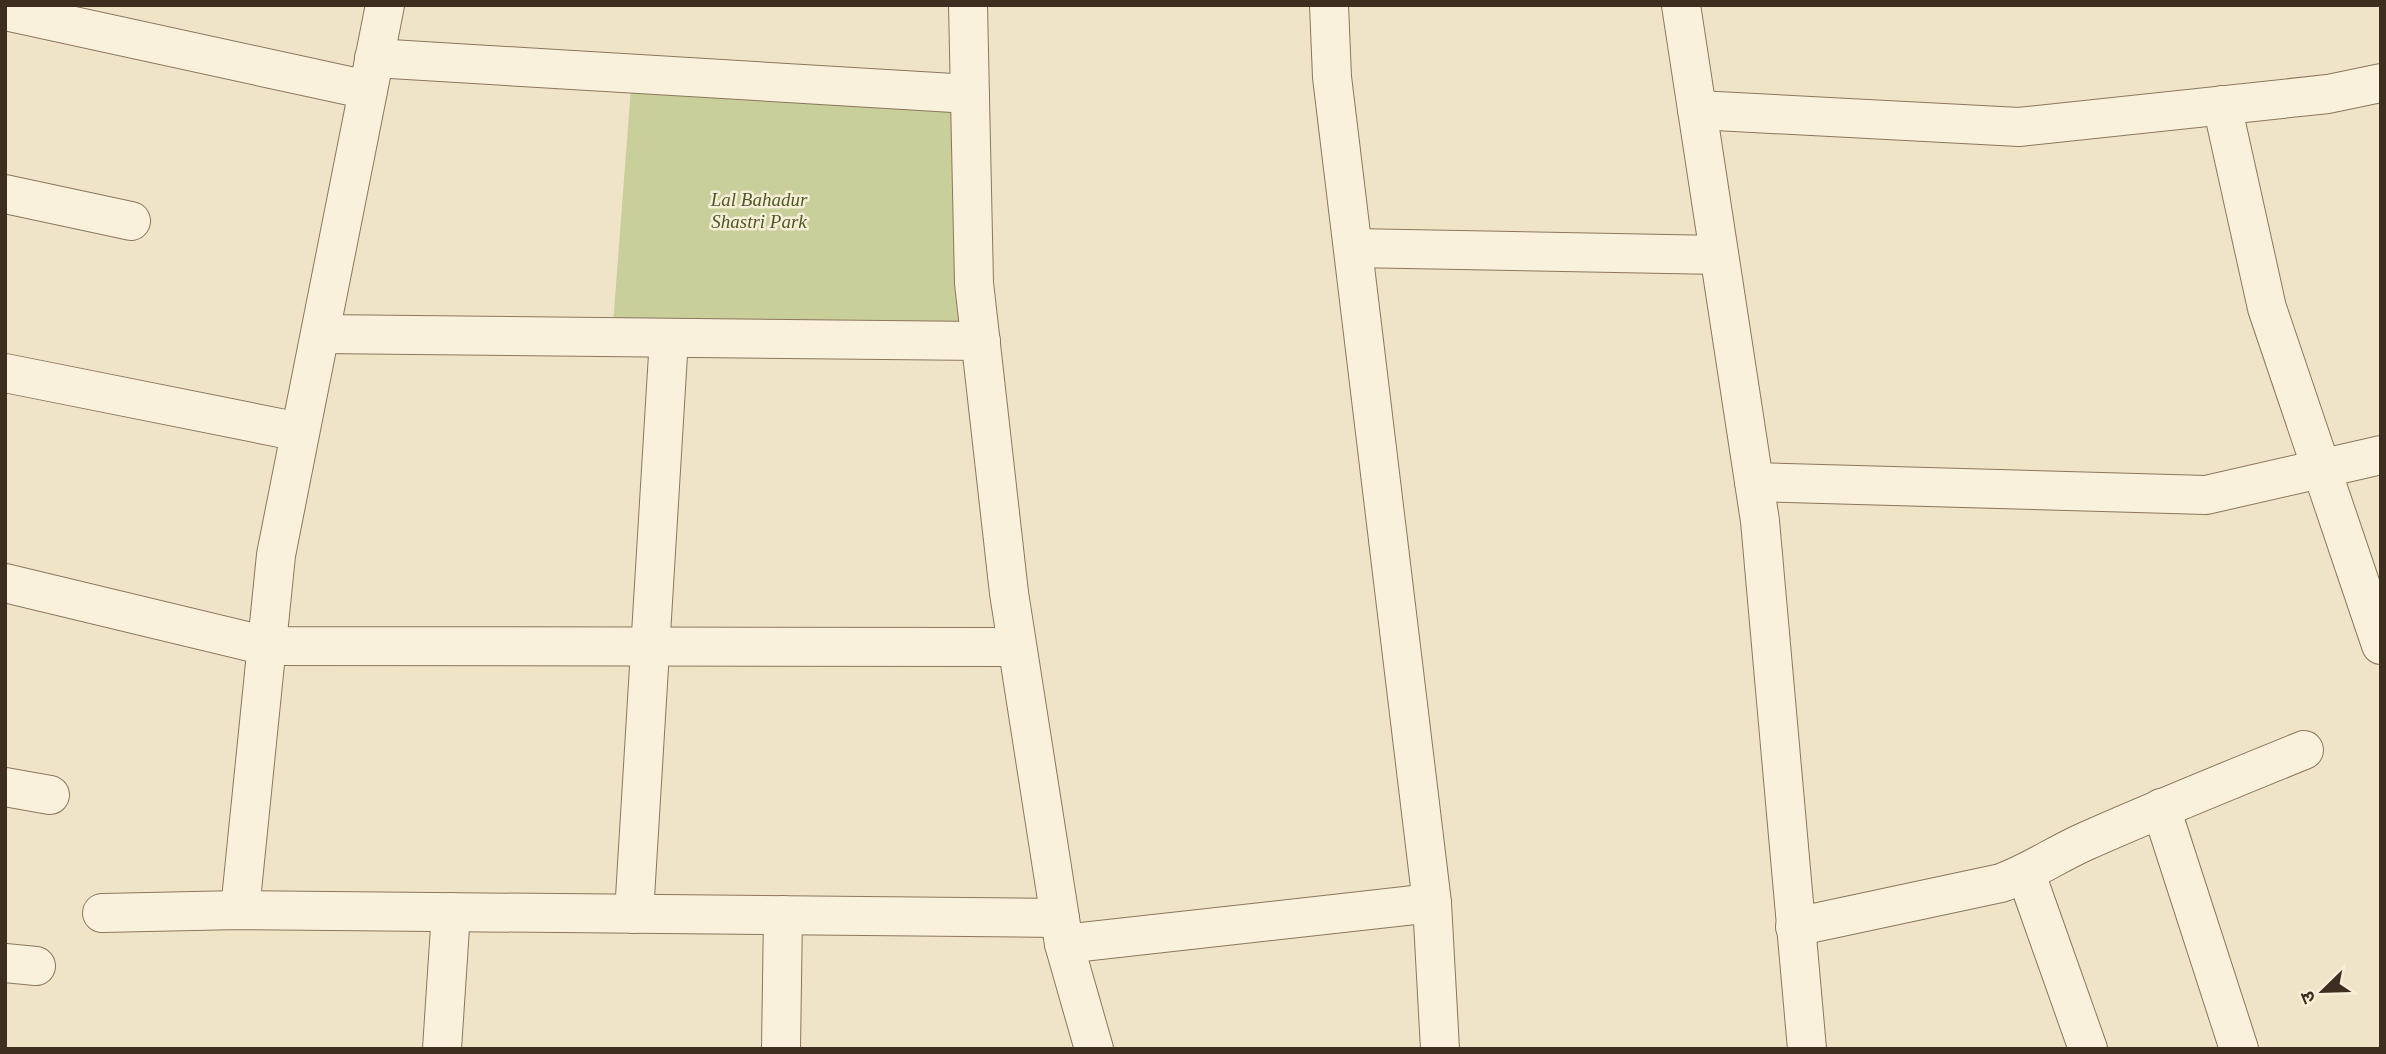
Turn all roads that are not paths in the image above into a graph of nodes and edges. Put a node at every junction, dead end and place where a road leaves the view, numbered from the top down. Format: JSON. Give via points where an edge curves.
{"nodes":[{"id":1,"x":385,"y":5,"type":"edge"},
{"id":2,"x":968,"y":5,"type":"edge"},
{"id":3,"x":1329,"y":5,"type":"edge"},
{"id":4,"x":1681,"y":5,"type":"edge"},
{"id":5,"x":5,"y":11,"type":"edge"},
{"id":6,"x":371,"y":74,"type":"junction"},
{"id":7,"x":2381,"y":83,"type":"edge"},
{"id":8,"x":970,"y":94,"type":"junction"},
{"id":9,"x":2222,"y":105,"type":"junction"},
{"id":10,"x":1697,"y":110,"type":"junction"},
{"id":11,"x":5,"y":194,"type":"edge"},
{"id":12,"x":131,"y":221,"type":"dead end"},
{"id":13,"x":1353,"y":248,"type":"junction"},
{"id":14,"x":1719,"y":255,"type":"junction"},
{"id":15,"x":320,"y":334,"type":"junction"},
{"id":16,"x":669,"y":338,"type":"junction"},
{"id":17,"x":981,"y":341,"type":"junction"},
{"id":18,"x":5,"y":373,"type":"edge"},
{"id":19,"x":300,"y":432,"type":"junction"},
{"id":20,"x":2381,"y":455,"type":"edge"},
{"id":21,"x":2321,"y":469,"type":"junction"},
{"id":22,"x":1754,"y":482,"type":"junction"},
{"id":23,"x":5,"y":583,"type":"edge"},
{"id":24,"x":2381,"y":645,"type":"edge"},
{"id":25,"x":267,"y":646,"type":"junction"},
{"id":26,"x":650,"y":646,"type":"junction"},
{"id":27,"x":1017,"y":647,"type":"junction"},
{"id":28,"x":2304,"y":750,"type":"dead end"},
{"id":29,"x":5,"y":786,"type":"edge"},
{"id":30,"x":50,"y":795,"type":"dead end"},
{"id":31,"x":2161,"y":808,"type":"junction"},
{"id":32,"x":2026,"y":874,"type":"junction"},
{"id":33,"x":1432,"y":903,"type":"junction"},
{"id":34,"x":240,"y":911,"type":"junction"},
{"id":35,"x":451,"y":912,"type":"junction"},
{"id":36,"x":102,"y":913,"type":"dead end"},
{"id":37,"x":634,"y":914,"type":"junction"},
{"id":38,"x":783,"y":915,"type":"junction"},
{"id":39,"x":1795,"y":927,"type":"junction"},
{"id":40,"x":1062,"y":931,"type":"junction"},
{"id":41,"x":442,"y":1049,"type":"edge"},
{"id":42,"x":781,"y":1049,"type":"edge"},
{"id":43,"x":1094,"y":1049,"type":"edge"},
{"id":44,"x":1440,"y":1049,"type":"edge"},
{"id":45,"x":1807,"y":1049,"type":"edge"},
{"id":46,"x":2088,"y":1049,"type":"edge"},
{"id":47,"x":2239,"y":1049,"type":"edge"}],
"edges":[{"from":1,"to":6,"type":"street"},
{"from":2,"to":8,"type":"street"},
{"from":3,"to":13,"type":"street","via":[[1332,77]]},
{"from":4,"to":10,"type":"street"},
{"from":5,"to":6,"type":"street"},
{"from":6,"to":8,"type":"street"},
{"from":6,"to":15,"type":"street"},
{"from":7,"to":9,"type":"street","via":[[2328,94]]},
{"from":8,"to":17,"type":"street","via":[[974,283]]},
{"from":9,"to":10,"type":"street","via":[[2018,127]]},
{"from":9,"to":21,"type":"street","via":[[2267,308]]},
{"from":10,"to":14,"type":"street"},
{"from":11,"to":12,"type":"street"},
{"from":13,"to":14,"type":"street"},
{"from":13,"to":33,"type":"street"},
{"from":14,"to":22,"type":"street"},
{"from":15,"to":16,"type":"street"},
{"from":15,"to":19,"type":"street"},
{"from":16,"to":17,"type":"street"},
{"from":16,"to":26,"type":"street"},
{"from":17,"to":27,"type":"street"},
{"from":18,"to":19,"type":"street"},
{"from":19,"to":25,"type":"street","via":[[276,555]]},
{"from":20,"to":21,"type":"street"},
{"from":21,"to":22,"type":"street","via":[[2206,495]]},
{"from":21,"to":24,"type":"street"},
{"from":22,"to":39,"type":"street"},
{"from":23,"to":25,"type":"street"},
{"from":25,"to":26,"type":"street"},
{"from":25,"to":34,"type":"street"},
{"from":26,"to":27,"type":"street"},
{"from":26,"to":37,"type":"street"},
{"from":27,"to":40,"type":"street"},
{"from":28,"to":31,"type":"street"},
{"from":29,"to":30,"type":"street"},
{"from":31,"to":32,"type":"street","via":[[2062,852]]},
{"from":31,"to":47,"type":"street"},
{"from":32,"to":39,"type":"street"},
{"from":32,"to":46,"type":"street"},
{"from":33,"to":40,"type":"street"},
{"from":33,"to":44,"type":"street"},
{"from":34,"to":35,"type":"street"},
{"from":34,"to":36,"type":"street"},
{"from":35,"to":37,"type":"street"},
{"from":35,"to":41,"type":"street"},
{"from":37,"to":38,"type":"street"},
{"from":38,"to":40,"type":"street"},
{"from":38,"to":42,"type":"street"},
{"from":39,"to":45,"type":"street"},
{"from":40,"to":43,"type":"street"}]}
